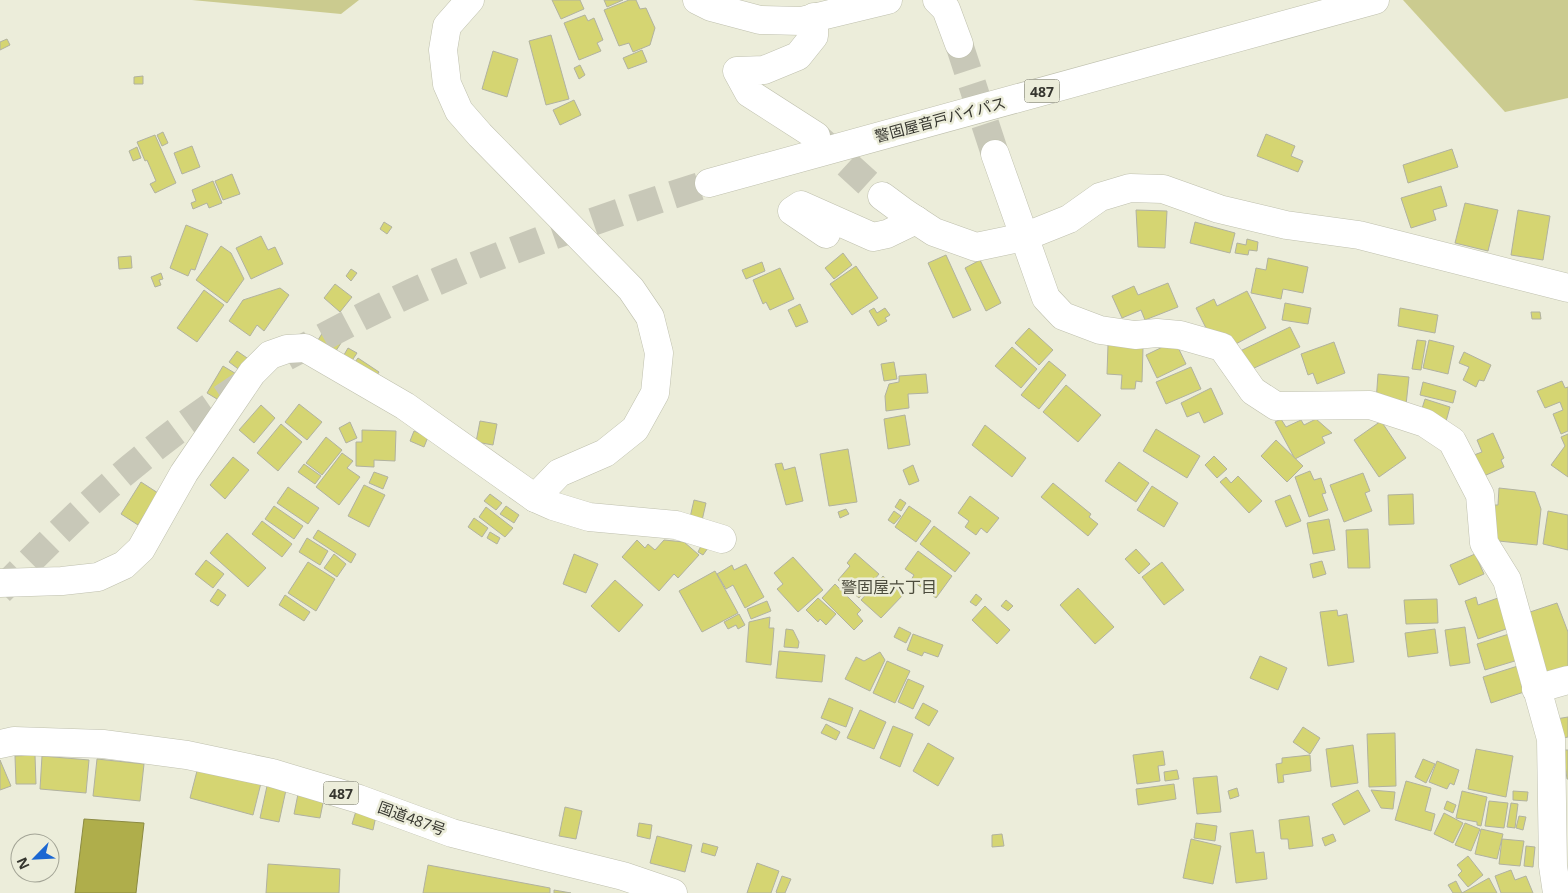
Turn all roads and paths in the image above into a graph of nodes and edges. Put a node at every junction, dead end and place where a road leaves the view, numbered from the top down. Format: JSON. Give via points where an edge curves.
{"nodes":[{"id":1,"x":470,"y":0,"type":"edge"},
{"id":2,"x":744,"y":0,"type":"edge"},
{"id":3,"x":888,"y":0,"type":"edge"},
{"id":4,"x":937,"y":0,"type":"edge"},
{"id":5,"x":1375,"y":0,"type":"edge"},
{"id":6,"x":707,"y":4,"type":"edge"},
{"id":7,"x":814,"y":17,"type":"junction"},
{"id":8,"x":959,"y":44,"type":"tunnel mouth"},
{"id":9,"x":816,"y":136,"type":"tunnel mouth"},
{"id":10,"x":996,"y":154,"type":"tunnel mouth"},
{"id":11,"x":709,"y":183,"type":"tunnel mouth"},
{"id":12,"x":882,"y":196,"type":"tunnel mouth"},
{"id":13,"x":916,"y":220,"type":"junction"},
{"id":14,"x":826,"y":234,"type":"dead end"},
{"id":15,"x":1024,"y":237,"type":"junction"},
{"id":16,"x":1568,"y":288,"type":"edge"},
{"id":17,"x":535,"y":498,"type":"junction"},
{"id":18,"x":722,"y":539,"type":"dead end"},
{"id":19,"x":0,"y":583,"type":"edge"},
{"id":20,"x":1568,"y":680,"type":"edge"},
{"id":21,"x":1536,"y":689,"type":"junction"},
{"id":22,"x":0,"y":744,"type":"edge"},
{"id":23,"x":673,"y":893,"type":"edge"},
{"id":24,"x":1557,"y":893,"type":"edge"}],
"edges":[{"from":1,"to":17,"type":"main road","via":[[447,26],[443,50],[447,84],[459,111],[631,289],[650,317],[660,353],[655,393],[635,429],[605,453],[560,473]]},
{"from":2,"to":6,"type":"main road"},
{"from":3,"to":7,"type":"main road"},
{"from":4,"to":8,"type":"main road","via":[[946,10]]},
{"from":5,"to":11,"type":"main road","name":"警固屋音戸バイパス","number":"487"},
{"from":6,"to":7,"type":"main road","via":[[760,20]]},
{"from":7,"to":9,"type":"main road","via":[[814,36],[798,56],[764,70],[737,71],[749,93]]},
{"from":10,"to":15,"type":"main road"},
{"from":12,"to":13,"type":"main road"},
{"from":13,"to":14,"type":"main road","via":[[873,237],[801,205],[792,212]]},
{"from":13,"to":15,"type":"main road","via":[[934,232],[976,248]]},
{"from":15,"to":16,"type":"main road","via":[[1069,219],[1100,197],[1130,188],[1163,189],[1229,212],[1286,225],[1359,235]]},
{"from":15,"to":21,"type":"main road","via":[[1046,298],[1063,316],[1100,330],[1135,335],[1180,335],[1222,347],[1253,391],[1276,406],[1370,405],[1425,423],[1452,441],[1480,495],[1484,543],[1507,580]]},
{"from":17,"to":18,"type":"main road","via":[[589,517],[676,525]]},
{"from":17,"to":19,"type":"main road","via":[[405,406],[305,348],[287,349],[270,355],[252,373],[184,473],[141,549],[124,565],[98,577]]},
{"from":20,"to":21,"type":"main road"},
{"from":21,"to":24,"type":"main road","via":[[1551,739],[1553,866]]},
{"from":22,"to":23,"type":"main road","name":"国道487号","number":"487","via":[[14,741],[103,744],[188,755],[272,773],[358,799],[452,833],[623,876]]}]}
